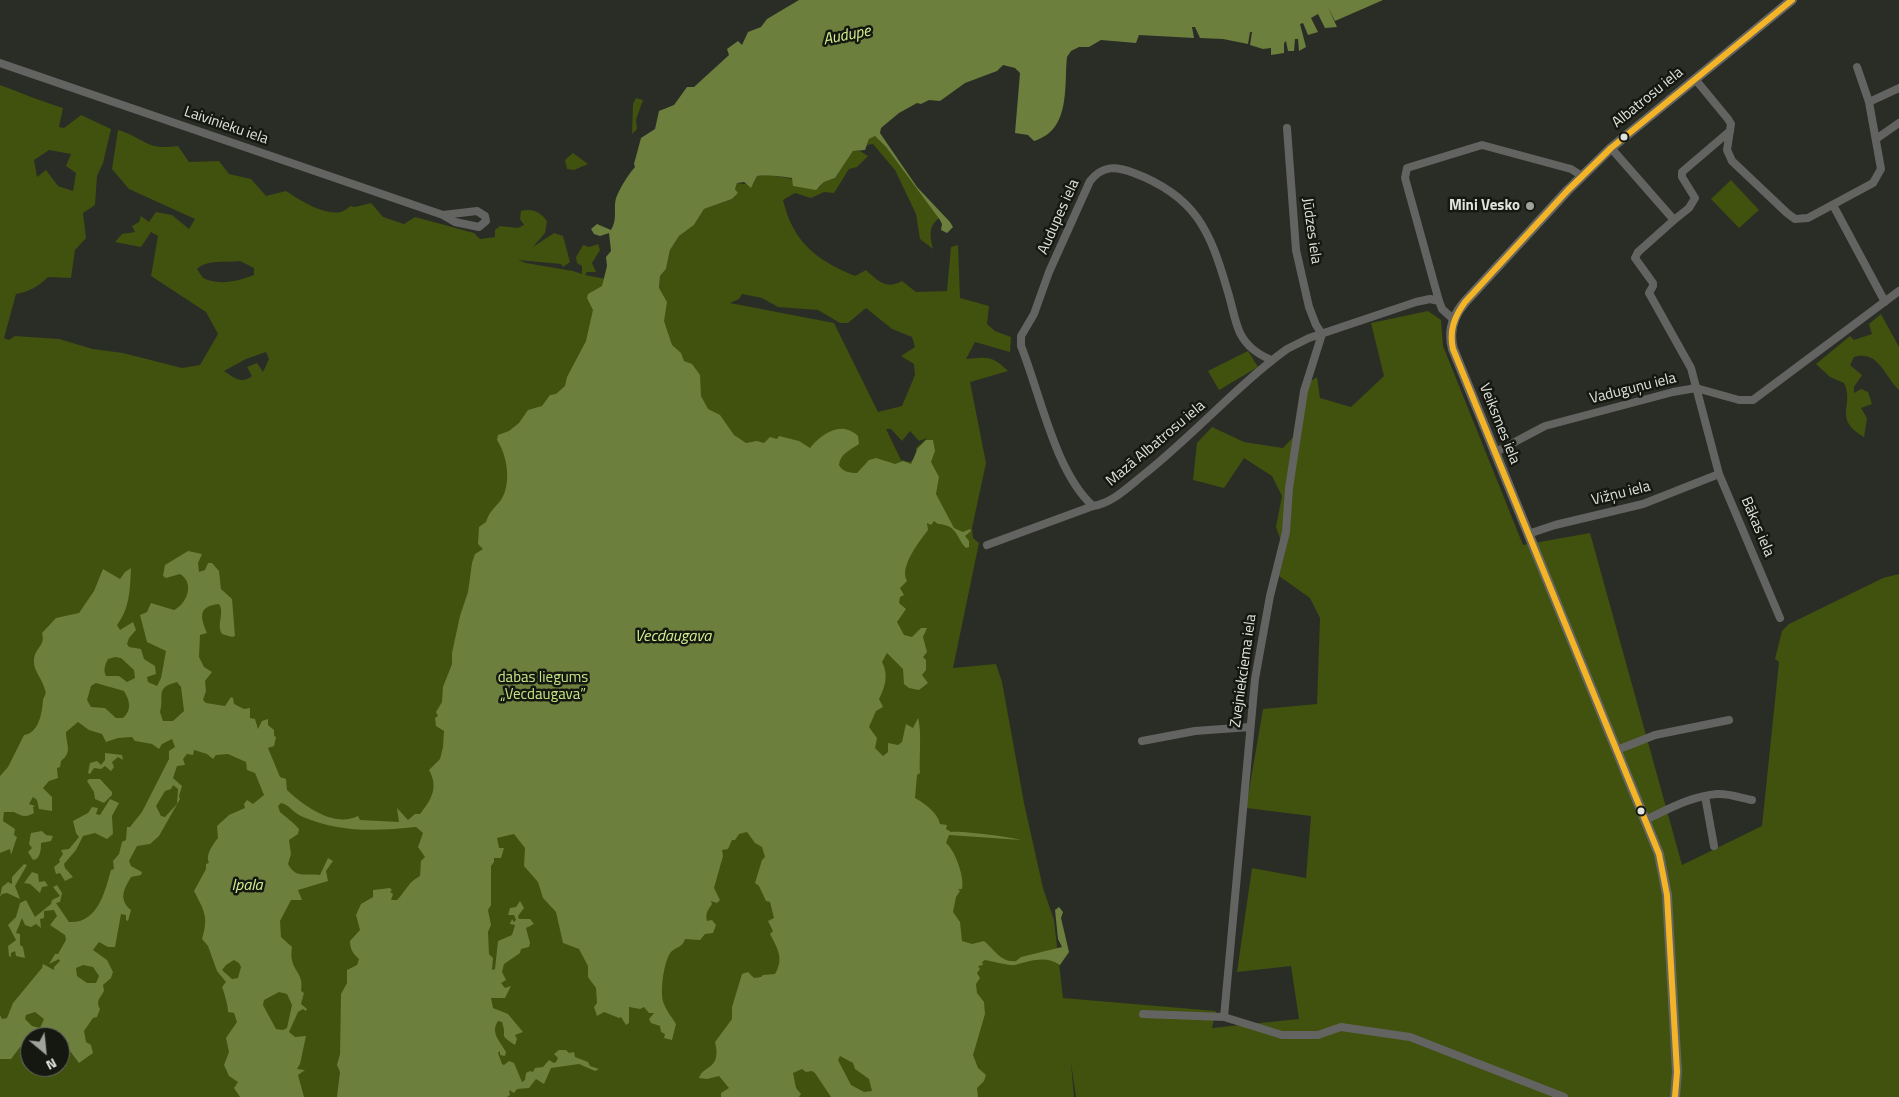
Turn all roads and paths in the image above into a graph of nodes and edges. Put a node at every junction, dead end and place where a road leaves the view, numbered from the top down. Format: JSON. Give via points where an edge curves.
{"nodes":[{"id":1,"x":1792,"y":0,"type":"edge"},
{"id":2,"x":0,"y":63,"type":"edge"},
{"id":3,"x":1857,"y":67,"type":"dead end"},
{"id":4,"x":1694,"y":79,"type":"junction"},
{"id":5,"x":1899,"y":88,"type":"edge"},
{"id":6,"x":1868,"y":102,"type":"junction"},
{"id":7,"x":1899,"y":123,"type":"edge"},
{"id":8,"x":1287,"y":128,"type":"dead end"},
{"id":9,"x":1730,"y":131,"type":"junction"},
{"id":10,"x":1876,"y":139,"type":"junction"},
{"id":11,"x":1611,"y":148,"type":"junction"},
{"id":12,"x":1582,"y":176,"type":"junction"},
{"id":13,"x":1833,"y":205,"type":"junction"},
{"id":14,"x":443,"y":215,"type":"junction"},
{"id":15,"x":1674,"y":220,"type":"junction"},
{"id":16,"x":1899,"y":291,"type":"edge"},
{"id":17,"x":1439,"y":301,"type":"junction"},
{"id":18,"x":1885,"y":302,"type":"junction"},
{"id":19,"x":1454,"y":319,"type":"junction"},
{"id":20,"x":1322,"y":334,"type":"junction"},
{"id":21,"x":1272,"y":360,"type":"junction"},
{"id":22,"x":1696,"y":388,"type":"junction"},
{"id":23,"x":1494,"y":453,"type":"junction"},
{"id":24,"x":1719,"y":474,"type":"junction"},
{"id":25,"x":1093,"y":506,"type":"junction"},
{"id":26,"x":1528,"y":534,"type":"junction"},
{"id":27,"x":987,"y":545,"type":"dead end"},
{"id":28,"x":1780,"y":618,"type":"dead end"},
{"id":29,"x":1729,"y":720,"type":"dead end"},
{"id":30,"x":1250,"y":727,"type":"junction"},
{"id":31,"x":1142,"y":741,"type":"dead end"},
{"id":32,"x":1617,"y":750,"type":"junction"},
{"id":33,"x":1705,"y":796,"type":"junction"},
{"id":34,"x":1752,"y":800,"type":"dead end"},
{"id":35,"x":1646,"y":819,"type":"junction"},
{"id":36,"x":1714,"y":846,"type":"dead end"},
{"id":37,"x":1143,"y":1014,"type":"dead end"},
{"id":38,"x":1224,"y":1017,"type":"junction"},
{"id":39,"x":1564,"y":1097,"type":"edge"},
{"id":40,"x":1676,"y":1097,"type":"edge"}],
"edges":[{"from":1,"to":4,"type":"main road","name":"Albatrosu iela"},
{"from":2,"to":14,"type":"street","name":"Laivinieku iela"},
{"from":3,"to":6,"type":"street"},
{"from":4,"to":9,"type":"street","via":[[1728,119]]},
{"from":4,"to":11,"type":"main road","name":"Albatrosu iela"},
{"from":5,"to":6,"type":"street"},
{"from":6,"to":10,"type":"street"},
{"from":7,"to":10,"type":"street"},
{"from":8,"to":20,"type":"street","name":"Jūdzes iela","via":[[1296,250],[1309,308]]},
{"from":9,"to":13,"type":"street","via":[[1727,150],[1732,161],[1795,219],[1808,218]]},
{"from":9,"to":15,"type":"street","via":[[1682,172],[1695,198]]},
{"from":10,"to":13,"type":"street","via":[[1881,169],[1873,183]]},
{"from":11,"to":12,"type":"main road","name":"Albatrosu iela"},
{"from":11,"to":15,"type":"street"},
{"from":12,"to":17,"type":"street","via":[[1571,169],[1482,145],[1408,168],[1405,178]]},
{"from":12,"to":19,"type":"main road","name":"Albatrosu iela","via":[[1465,302]]},
{"from":13,"to":18,"type":"street"},
{"from":14,"to":14,"type":"street","name":"Laivinieku iela","via":[[470,226],[479,227],[486,221],[485,216],[477,211]]},
{"from":15,"to":22,"type":"street","name":"Bākas iela","via":[[1634,258],[1653,282],[1648,293],[1684,353]]},
{"from":16,"to":18,"type":"street","name":"Vaduguņu iela"},
{"from":17,"to":19,"type":"street"},
{"from":17,"to":20,"type":"street","via":[[1416,302]]},
{"from":18,"to":22,"type":"street","name":"Vaduguņu iela","via":[[1753,400],[1739,400]]},
{"from":19,"to":23,"type":"main road","name":"Veiksmes iela","via":[[1450,339]]},
{"from":20,"to":21,"type":"street","via":[[1287,349]]},
{"from":20,"to":30,"type":"street","name":"Zvejniekciema iela","via":[[1304,391],[1289,488],[1286,532],[1263,629]]},
{"from":21,"to":25,"type":"street","name":"Mazā Albatrosu iela","via":[[1148,471],[1109,501]]},
{"from":21,"to":25,"type":"street","name":"Audupes iela","via":[[1254,352],[1241,334],[1218,258],[1196,214],[1165,188],[1138,174],[1118,167],[1097,172],[1090,181],[1034,314],[1021,336],[1021,346],[1065,467]]},
{"from":22,"to":23,"type":"street","name":"Vaduguņu iela","via":[[1545,426]]},
{"from":22,"to":24,"type":"street","name":"Bākas iela"},
{"from":23,"to":26,"type":"main road","name":"Veiksmes iela"},
{"from":24,"to":26,"type":"street","name":"Vižņu iela","via":[[1643,504]]},
{"from":24,"to":28,"type":"street","name":"Bākas iela"},
{"from":25,"to":27,"type":"street","name":"Mazā Albatrosu iela"},
{"from":26,"to":32,"type":"main road","name":"Veiksmes iela"},
{"from":29,"to":32,"type":"street","via":[[1654,735]]},
{"from":30,"to":31,"type":"street","via":[[1195,731]]},
{"from":30,"to":38,"type":"street","name":"Zvejniekciema iela"},
{"from":32,"to":35,"type":"main road","name":"Veiksmes iela"},
{"from":33,"to":34,"type":"street","via":[[1718,794]]},
{"from":33,"to":35,"type":"street"},
{"from":33,"to":36,"type":"street"},
{"from":35,"to":40,"type":"main road","name":"Veiksmes iela","via":[[1665,880]]},
{"from":37,"to":38,"type":"street"},
{"from":38,"to":39,"type":"street","via":[[1282,1036],[1318,1035],[1342,1026],[1410,1037]]}]}
